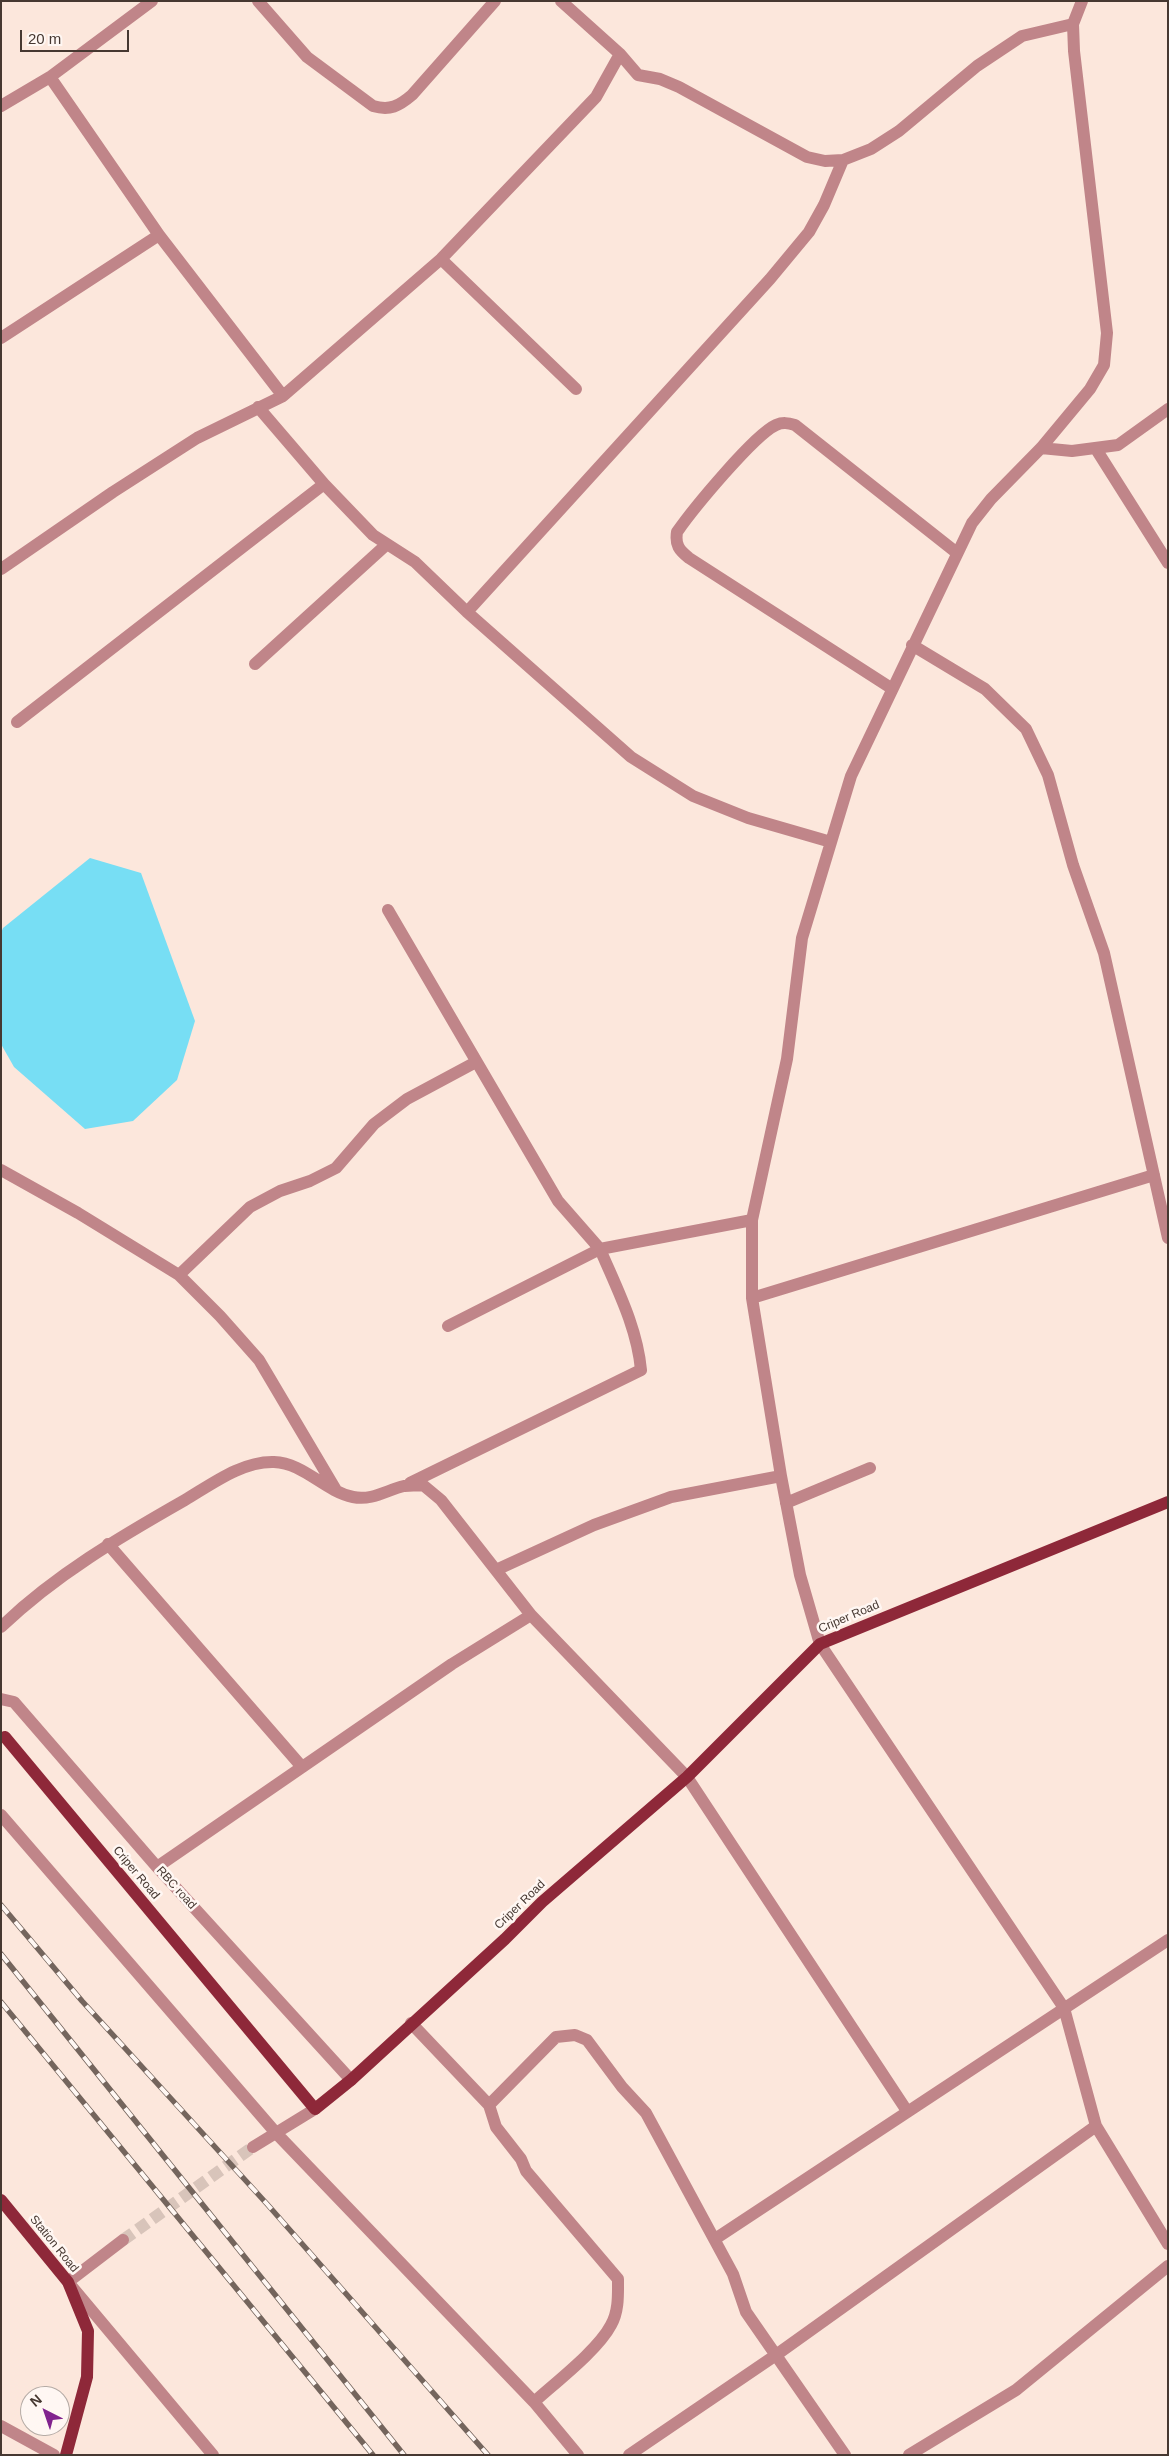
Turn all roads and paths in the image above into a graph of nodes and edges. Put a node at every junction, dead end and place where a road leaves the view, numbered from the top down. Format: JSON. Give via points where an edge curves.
{"nodes":[{"id":1,"x":152,"y":1,"type":"edge"},
{"id":2,"x":258,"y":1,"type":"edge"},
{"id":3,"x":495,"y":1,"type":"edge"},
{"id":4,"x":561,"y":1,"type":"edge"},
{"id":5,"x":1082,"y":1,"type":"edge"},
{"id":6,"x":1073,"y":24,"type":"junction"},
{"id":7,"x":620,"y":54,"type":"junction"},
{"id":8,"x":50,"y":77,"type":"junction"},
{"id":9,"x":1,"y":106,"type":"edge"},
{"id":10,"x":843,"y":160,"type":"junction"},
{"id":11,"x":159,"y":235,"type":"junction"},
{"id":12,"x":441,"y":259,"type":"junction"},
{"id":13,"x":2,"y":334,"type":"edge"},
{"id":14,"x":576,"y":389,"type":"dead end"},
{"id":15,"x":283,"y":396,"type":"junction"},
{"id":16,"x":258,"y":407,"type":"junction"},
{"id":17,"x":1168,"y":409,"type":"edge"},
{"id":18,"x":1041,"y":448,"type":"junction"},
{"id":19,"x":1096,"y":449,"type":"junction"},
{"id":20,"x":324,"y":484,"type":"junction"},
{"id":21,"x":386,"y":545,"type":"junction"},
{"id":22,"x":958,"y":553,"type":"junction"},
{"id":23,"x":1168,"y":563,"type":"edge"},
{"id":24,"x":1,"y":569,"type":"edge"},
{"id":25,"x":467,"y":612,"type":"junction"},
{"id":26,"x":912,"y":645,"type":"junction"},
{"id":27,"x":254,"y":664,"type":"dead end"},
{"id":28,"x":891,"y":688,"type":"junction"},
{"id":29,"x":17,"y":722,"type":"dead end"},
{"id":30,"x":831,"y":842,"type":"junction"},
{"id":31,"x":388,"y":910,"type":"dead end"},
{"id":32,"x":476,"y":1062,"type":"junction"},
{"id":33,"x":1,"y":1170,"type":"edge"},
{"id":34,"x":1154,"y":1175,"type":"junction"},
{"id":35,"x":752,"y":1220,"type":"junction"},
{"id":36,"x":1168,"y":1238,"type":"edge"},
{"id":37,"x":600,"y":1249,"type":"junction"},
{"id":38,"x":179,"y":1275,"type":"junction"},
{"id":39,"x":752,"y":1298,"type":"junction"},
{"id":40,"x":448,"y":1326,"type":"dead end"},
{"id":41,"x":870,"y":1468,"type":"dead end"},
{"id":42,"x":781,"y":1476,"type":"junction"},
{"id":43,"x":403,"y":1486,"type":"junction"},
{"id":44,"x":337,"y":1492,"type":"junction"},
{"id":45,"x":1168,"y":1502,"type":"edge"},
{"id":46,"x":786,"y":1503,"type":"junction"},
{"id":47,"x":108,"y":1544,"type":"junction"},
{"id":48,"x":496,"y":1570,"type":"junction"},
{"id":49,"x":531,"y":1615,"type":"junction"},
{"id":50,"x":1,"y":1627,"type":"edge"},
{"id":51,"x":820,"y":1644,"type":"junction"},
{"id":52,"x":1,"y":1699,"type":"edge"},
{"id":53,"x":4,"y":1737,"type":"dead end"},
{"id":54,"x":302,"y":1767,"type":"junction"},
{"id":55,"x":687,"y":1777,"type":"junction"},
{"id":56,"x":1,"y":1816,"type":"edge"},
{"id":57,"x":157,"y":1868,"type":"junction"},
{"id":58,"x":1168,"y":1940,"type":"edge"},
{"id":59,"x":1064,"y":2008,"type":"junction"},
{"id":60,"x":411,"y":2023,"type":"junction"},
{"id":61,"x":351,"y":2080,"type":"junction"},
{"id":62,"x":489,"y":2105,"type":"junction"},
{"id":63,"x":315,"y":2109,"type":"junction"},
{"id":64,"x":907,"y":2111,"type":"junction"},
{"id":65,"x":1096,"y":2126,"type":"junction"},
{"id":66,"x":276,"y":2132,"type":"junction"},
{"id":67,"x":253,"y":2147,"type":"tunnel mouth"},
{"id":68,"x":1,"y":2200,"type":"edge"},
{"id":69,"x":716,"y":2239,"type":"junction"},
{"id":70,"x":123,"y":2240,"type":"tunnel mouth"},
{"id":71,"x":1168,"y":2244,"type":"edge"},
{"id":72,"x":1168,"y":2266,"type":"edge"},
{"id":73,"x":68,"y":2282,"type":"junction"},
{"id":74,"x":776,"y":2355,"type":"junction"},
{"id":75,"x":534,"y":2402,"type":"junction"},
{"id":76,"x":1,"y":2426,"type":"edge"},
{"id":77,"x":54,"y":2455,"type":"edge"},
{"id":78,"x":66,"y":2455,"type":"edge"},
{"id":79,"x":213,"y":2455,"type":"edge"},
{"id":80,"x":578,"y":2455,"type":"edge"},
{"id":81,"x":629,"y":2455,"type":"edge"},
{"id":82,"x":845,"y":2455,"type":"edge"},
{"id":83,"x":909,"y":2455,"type":"edge"}],
"edges":[{"from":1,"to":8,"type":"street"},
{"from":2,"to":3,"type":"street","via":[[307,57],[373,106],[384,109],[398,106],[412,95]]},
{"from":4,"to":7,"type":"street"},
{"from":5,"to":6,"type":"street"},
{"from":6,"to":10,"type":"street","via":[[1022,36],[976,66],[898,131]]},
{"from":6,"to":18,"type":"street","via":[[1107,333],[1104,365],[1090,389]]},
{"from":7,"to":10,"type":"street","via":[[638,75],[680,87],[807,157]]},
{"from":7,"to":12,"type":"street","via":[[596,97]]},
{"from":8,"to":9,"type":"street"},
{"from":8,"to":11,"type":"street"},
{"from":10,"to":25,"type":"street","via":[[809,232]]},
{"from":11,"to":13,"type":"street"},
{"from":11,"to":15,"type":"street"},
{"from":12,"to":14,"type":"street"},
{"from":12,"to":15,"type":"street"},
{"from":15,"to":16,"type":"street"},
{"from":16,"to":20,"type":"street"},
{"from":16,"to":24,"type":"street","via":[[198,438],[112,492]]},
{"from":17,"to":19,"type":"street","via":[[1118,445]]},
{"from":18,"to":19,"type":"street"},
{"from":18,"to":22,"type":"street","via":[[972,523]]},
{"from":19,"to":23,"type":"street"},
{"from":20,"to":21,"type":"street"},
{"from":20,"to":29,"type":"street"},
{"from":21,"to":25,"type":"street","via":[[415,562]]},
{"from":21,"to":27,"type":"street"},
{"from":22,"to":26,"type":"street"},
{"from":22,"to":28,"type":"street","via":[[787,423],[767,431],[677,532],[675,542],[689,558]]},
{"from":25,"to":30,"type":"street","via":[[632,757],[693,796],[748,818]]},
{"from":26,"to":28,"type":"street"},
{"from":26,"to":34,"type":"street","via":[[985,689],[1026,729],[1048,775],[1073,865],[1104,953]]},
{"from":28,"to":30,"type":"street","via":[[851,776]]},
{"from":30,"to":35,"type":"street","via":[[802,938],[786,1059]]},
{"from":31,"to":32,"type":"street"},
{"from":32,"to":37,"type":"street","via":[[558,1202]]},
{"from":32,"to":38,"type":"street","via":[[407,1100],[374,1124],[336,1168],[250,1207]]},
{"from":33,"to":38,"type":"street"},
{"from":34,"to":36,"type":"street"},
{"from":34,"to":39,"type":"street"},
{"from":35,"to":37,"type":"street"},
{"from":35,"to":39,"type":"street"},
{"from":37,"to":40,"type":"street"},
{"from":37,"to":43,"type":"street","via":[[633,1327],[641,1370]]},
{"from":38,"to":44,"type":"street","via":[[259,1360]]},
{"from":39,"to":42,"type":"street"},
{"from":41,"to":46,"type":"street"},
{"from":42,"to":46,"type":"street"},
{"from":42,"to":48,"type":"street","via":[[671,1497],[594,1525]]},
{"from":43,"to":44,"type":"street","via":[[381,1496],[355,1498]]},
{"from":43,"to":48,"type":"street","via":[[423,1485],[441,1500]]},
{"from":44,"to":47,"type":"street","via":[[301,1469],[276,1462],[255,1463]]},
{"from":45,"to":51,"type":"main road","name":"Criper Road"},
{"from":46,"to":51,"type":"street","via":[[800,1575]]},
{"from":47,"to":50,"type":"street","via":[[17,1611]]},
{"from":47,"to":54,"type":"street"},
{"from":48,"to":49,"type":"street"},
{"from":49,"to":54,"type":"street","via":[[452,1664]]},
{"from":49,"to":55,"type":"street"},
{"from":51,"to":55,"type":"main road","name":"Criper Road"},
{"from":51,"to":59,"type":"street"},
{"from":52,"to":57,"type":"street","name":"RBC road","via":[[14,1702]]},
{"from":53,"to":63,"type":"main road","name":"Criper Road"},
{"from":54,"to":57,"type":"street"},
{"from":55,"to":60,"type":"main road","name":"Criper Road","via":[[542,1902]]},
{"from":55,"to":64,"type":"street"},
{"from":56,"to":66,"type":"street"},
{"from":57,"to":61,"type":"street","name":"RBC road"},
{"from":58,"to":59,"type":"street"},
{"from":59,"to":64,"type":"street"},
{"from":59,"to":65,"type":"street"},
{"from":60,"to":61,"type":"main road","name":"Criper Road"},
{"from":60,"to":62,"type":"street"},
{"from":61,"to":63,"type":"main road","name":"Criper Road"},
{"from":62,"to":69,"type":"street","via":[[556,2037],[574,2035],[587,2040],[646,2113]]},
{"from":62,"to":75,"type":"street","via":[[496,2127],[521,2159],[526,2171],[618,2279],[617,2307],[612,2325],[596,2345]]},
{"from":63,"to":66,"type":"street"},
{"from":64,"to":69,"type":"street"},
{"from":65,"to":71,"type":"street"},
{"from":65,"to":74,"type":"street"},
{"from":66,"to":67,"type":"street"},
{"from":66,"to":75,"type":"street"},
{"from":68,"to":73,"type":"main road","name":"Station Road"},
{"from":69,"to":74,"type":"street","via":[[746,2312]]},
{"from":70,"to":73,"type":"street"},
{"from":72,"to":83,"type":"street","via":[[1016,2390]]},
{"from":73,"to":78,"type":"main road","name":"Station Road","via":[[88,2331],[87,2377]]},
{"from":73,"to":79,"type":"street"},
{"from":74,"to":81,"type":"street"},
{"from":74,"to":82,"type":"street"},
{"from":75,"to":80,"type":"street"},
{"from":76,"to":77,"type":"street"}]}
